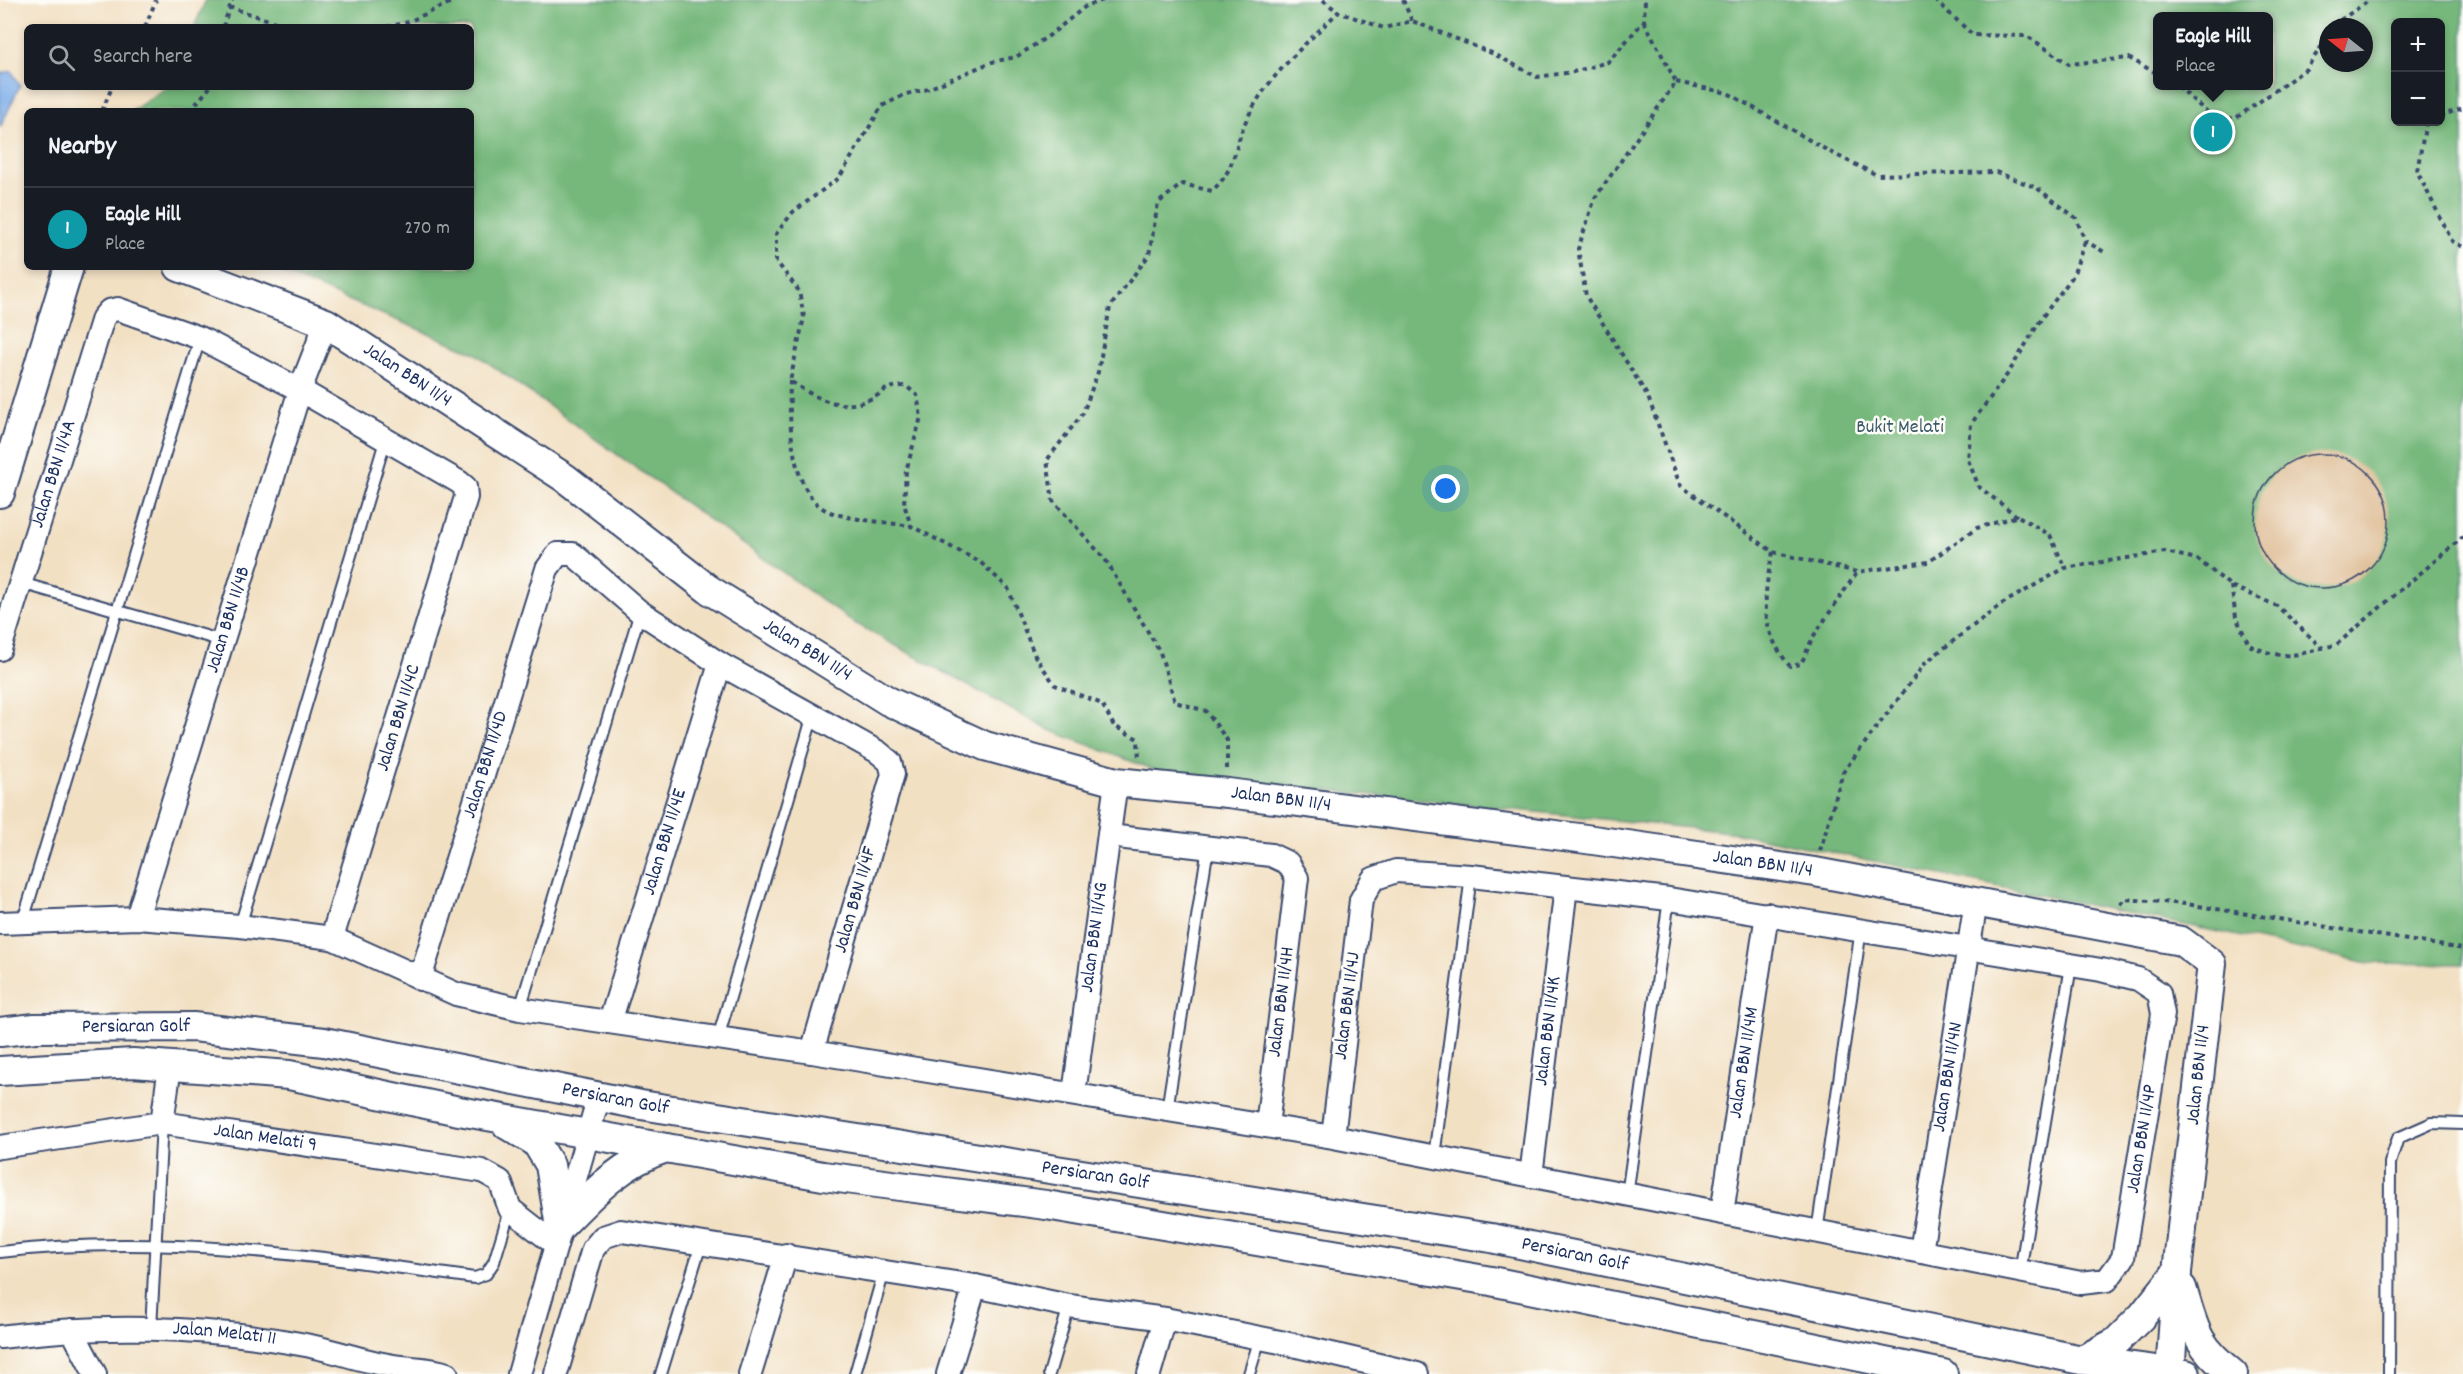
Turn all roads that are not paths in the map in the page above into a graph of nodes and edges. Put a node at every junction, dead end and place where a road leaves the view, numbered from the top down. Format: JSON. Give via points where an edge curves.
{"nodes":[{"id":1,"x":68,"y":270,"type":"edge"},
{"id":2,"x":187,"y":270,"type":"edge"},
{"id":3,"x":326,"y":323,"type":"junction"},
{"id":4,"x":200,"y":339,"type":"junction"},
{"id":5,"x":300,"y":390,"type":"junction"},
{"id":6,"x":386,"y":438,"type":"junction"},
{"id":7,"x":0,"y":493,"type":"edge"},
{"id":8,"x":21,"y":583,"type":"junction"},
{"id":9,"x":117,"y":610,"type":"junction"},
{"id":10,"x":640,"y":612,"type":"junction"},
{"id":11,"x":223,"y":641,"type":"junction"},
{"id":12,"x":0,"y":649,"type":"edge"},
{"id":13,"x":720,"y":664,"type":"junction"},
{"id":14,"x":813,"y":716,"type":"junction"},
{"id":15,"x":1127,"y":784,"type":"junction"},
{"id":16,"x":1109,"y":836,"type":"junction"},
{"id":17,"x":1208,"y":847,"type":"junction"},
{"id":18,"x":1471,"y":876,"type":"junction"},
{"id":19,"x":1566,"y":887,"type":"junction"},
{"id":20,"x":1669,"y":899,"type":"junction"},
{"id":21,"x":1976,"y":901,"type":"junction"},
{"id":22,"x":1767,"y":914,"type":"junction"},
{"id":23,"x":137,"y":918,"type":"junction"},
{"id":24,"x":11,"y":923,"type":"edge"},
{"id":25,"x":240,"y":926,"type":"junction"},
{"id":26,"x":1862,"y":929,"type":"junction"},
{"id":27,"x":332,"y":938,"type":"junction"},
{"id":28,"x":1967,"y":946,"type":"junction"},
{"id":29,"x":2072,"y":966,"type":"junction"},
{"id":30,"x":420,"y":979,"type":"junction"},
{"id":31,"x":520,"y":1009,"type":"junction"},
{"id":32,"x":0,"y":1013,"type":"edge"},
{"id":33,"x":610,"y":1022,"type":"junction"},
{"id":34,"x":35,"y":1028,"type":"junction"},
{"id":35,"x":0,"y":1032,"type":"edge"},
{"id":36,"x":718,"y":1038,"type":"junction"},
{"id":37,"x":812,"y":1052,"type":"junction"},
{"id":38,"x":170,"y":1066,"type":"junction"},
{"id":39,"x":0,"y":1071,"type":"edge"},
{"id":40,"x":1074,"y":1094,"type":"junction"},
{"id":41,"x":598,"y":1096,"type":"junction"},
{"id":42,"x":1167,"y":1110,"type":"junction"},
{"id":43,"x":492,"y":1116,"type":"junction"},
{"id":44,"x":162,"y":1123,"type":"junction"},
{"id":45,"x":2463,"y":1124,"type":"edge"},
{"id":46,"x":1267,"y":1126,"type":"junction"},
{"id":47,"x":588,"y":1133,"type":"junction"},
{"id":48,"x":1333,"y":1137,"type":"junction"},
{"id":49,"x":0,"y":1147,"type":"edge"},
{"id":50,"x":666,"y":1148,"type":"junction"},
{"id":51,"x":1434,"y":1156,"type":"junction"},
{"id":52,"x":1531,"y":1176,"type":"junction"},
{"id":53,"x":1627,"y":1195,"type":"junction"},
{"id":54,"x":510,"y":1209,"type":"junction"},
{"id":55,"x":1722,"y":1213,"type":"junction"},
{"id":56,"x":1817,"y":1232,"type":"junction"},
{"id":57,"x":558,"y":1236,"type":"junction"},
{"id":58,"x":155,"y":1244,"type":"junction"},
{"id":59,"x":701,"y":1244,"type":"junction"},
{"id":60,"x":0,"y":1252,"type":"edge"},
{"id":61,"x":1921,"y":1252,"type":"junction"},
{"id":62,"x":786,"y":1255,"type":"junction"},
{"id":63,"x":2178,"y":1264,"type":"junction"},
{"id":64,"x":884,"y":1271,"type":"junction"},
{"id":65,"x":2020,"y":1272,"type":"junction"},
{"id":66,"x":975,"y":1286,"type":"junction"},
{"id":67,"x":1069,"y":1306,"type":"junction"},
{"id":68,"x":1165,"y":1319,"type":"junction"},
{"id":69,"x":151,"y":1329,"type":"junction"},
{"id":70,"x":72,"y":1330,"type":"junction"},
{"id":71,"x":0,"y":1337,"type":"edge"},
{"id":72,"x":1260,"y":1338,"type":"junction"},
{"id":73,"x":2082,"y":1360,"type":"junction"},
{"id":74,"x":1348,"y":1367,"type":"edge"},
{"id":75,"x":388,"y":1370,"type":"edge"},
{"id":76,"x":522,"y":1373,"type":"edge"},
{"id":77,"x":95,"y":1374,"type":"edge"},
{"id":78,"x":447,"y":1374,"type":"edge"},
{"id":79,"x":556,"y":1374,"type":"edge"},
{"id":80,"x":661,"y":1374,"type":"edge"},
{"id":81,"x":750,"y":1374,"type":"edge"},
{"id":82,"x":855,"y":1374,"type":"edge"},
{"id":83,"x":948,"y":1374,"type":"edge"},
{"id":84,"x":1049,"y":1374,"type":"edge"},
{"id":85,"x":1149,"y":1374,"type":"edge"},
{"id":86,"x":1249,"y":1374,"type":"edge"},
{"id":87,"x":1417,"y":1374,"type":"edge"},
{"id":88,"x":1943,"y":1374,"type":"edge"},
{"id":89,"x":2175,"y":1374,"type":"edge"},
{"id":90,"x":2233,"y":1374,"type":"edge"},
{"id":91,"x":2389,"y":1374,"type":"edge"}],
"edges":[{"from":1,"to":7,"type":"street"},
{"from":2,"to":3,"type":"street","name":"Jalan BBN 11/4"},
{"from":3,"to":5,"type":"street","name":"Jalan BBN 11/4B"},
{"from":3,"to":15,"type":"street","name":"Jalan BBN 11/4","via":[[566,478],[708,589],[888,702],[985,746]]},
{"from":4,"to":5,"type":"street"},
{"from":4,"to":8,"type":"street","name":"Jalan BBN 11/4A","via":[[118,309],[103,318]]},
{"from":4,"to":9,"type":"lane"},
{"from":5,"to":6,"type":"street"},
{"from":5,"to":11,"type":"street","name":"Jalan BBN 11/4B"},
{"from":6,"to":25,"type":"lane"},
{"from":6,"to":27,"type":"street","name":"Jalan BBN 11/4C","via":[[459,482],[466,497]]},
{"from":8,"to":9,"type":"lane"},
{"from":8,"to":12,"type":"street","name":"Jalan BBN 11/4A"},
{"from":9,"to":11,"type":"lane"},
{"from":9,"to":24,"type":"lane"},
{"from":10,"to":13,"type":"street"},
{"from":10,"to":30,"type":"street","name":"Jalan BBN 11/4D","via":[[573,554],[558,554],[547,569]]},
{"from":10,"to":31,"type":"lane"},
{"from":11,"to":23,"type":"street","name":"Jalan BBN 11/4B"},
{"from":13,"to":14,"type":"street"},
{"from":13,"to":33,"type":"street","name":"Jalan BBN 11/4E"},
{"from":14,"to":36,"type":"lane"},
{"from":14,"to":37,"type":"street","name":"Jalan BBN 11/4F","via":[[878,752],[890,762],[893,774]]},
{"from":15,"to":16,"type":"street","name":"Jalan BBN 11/4G"},
{"from":15,"to":21,"type":"street","name":"Jalan BBN 11/4","via":[[1815,872]]},
{"from":16,"to":17,"type":"street"},
{"from":16,"to":40,"type":"street","name":"Jalan BBN 11/4G"},
{"from":17,"to":42,"type":"lane"},
{"from":17,"to":46,"type":"street","name":"Jalan BBN 11/4H","via":[[1271,855],[1288,863],[1297,878]]},
{"from":18,"to":19,"type":"street"},
{"from":18,"to":48,"type":"street","name":"Jalan BBN 11/4J","via":[[1396,871],[1373,879],[1361,900]]},
{"from":18,"to":51,"type":"lane"},
{"from":19,"to":20,"type":"street"},
{"from":19,"to":52,"type":"street","name":"Jalan BBN 11/4K"},
{"from":20,"to":22,"type":"street"},
{"from":20,"to":53,"type":"lane"},
{"from":21,"to":28,"type":"street","name":"Jalan BBN 11/4N"},
{"from":21,"to":63,"type":"street","name":"Jalan BBN 11/4","via":[[2181,941],[2212,964]]},
{"from":22,"to":26,"type":"street"},
{"from":22,"to":55,"type":"street","name":"Jalan BBN 11/4M"},
{"from":23,"to":24,"type":"street"},
{"from":23,"to":25,"type":"street"},
{"from":25,"to":27,"type":"street"},
{"from":26,"to":28,"type":"street"},
{"from":26,"to":56,"type":"lane"},
{"from":27,"to":30,"type":"street"},
{"from":28,"to":29,"type":"street"},
{"from":28,"to":61,"type":"street","name":"Jalan BBN 11/4N"},
{"from":29,"to":65,"type":"lane"},
{"from":29,"to":65,"type":"street","name":"Jalan BBN 11/4P","via":[[2138,980],[2159,993],[2163,1014],[2123,1258],[2108,1280],[2081,1284]]},
{"from":30,"to":31,"type":"street","via":[[456,994]]},
{"from":31,"to":33,"type":"street"},
{"from":32,"to":34,"type":"street"},
{"from":33,"to":36,"type":"street"},
{"from":34,"to":35,"type":"street","name":"Persiaran Golf"},
{"from":34,"to":41,"type":"street","name":"Persiaran Golf","via":[[193,1028],[324,1042]]},
{"from":36,"to":37,"type":"street"},
{"from":37,"to":40,"type":"street"},
{"from":38,"to":39,"type":"street","name":"Persiaran Golf","via":[[133,1063]]},
{"from":38,"to":43,"type":"street","name":"Persiaran Golf","via":[[289,1075]]},
{"from":38,"to":44,"type":"street"},
{"from":40,"to":42,"type":"street"},
{"from":41,"to":47,"type":"street"},
{"from":41,"to":73,"type":"street","name":"Persiaran Golf","via":[[1491,1238]]},
{"from":42,"to":46,"type":"street"},
{"from":43,"to":47,"type":"street","name":"Persiaran Golf"},
{"from":43,"to":57,"type":"street","via":[[536,1142],[550,1165]]},
{"from":44,"to":49,"type":"street","name":"Jalan Melati 9"},
{"from":44,"to":54,"type":"street","name":"Jalan Melati 9","via":[[482,1172],[500,1181]]},
{"from":44,"to":58,"type":"lane"},
{"from":45,"to":91,"type":"lane","via":[[2433,1123],[2398,1138],[2390,1163]]},
{"from":46,"to":48,"type":"street"},
{"from":47,"to":50,"type":"street","name":"Persiaran Golf"},
{"from":47,"to":57,"type":"street"},
{"from":48,"to":51,"type":"street"},
{"from":50,"to":57,"type":"street","via":[[643,1155],[620,1169]]},
{"from":50,"to":88,"type":"street","name":"Persiaran Golf","via":[[823,1176],[1046,1205],[1233,1235],[1491,1281]]},
{"from":51,"to":52,"type":"street"},
{"from":52,"to":53,"type":"street"},
{"from":53,"to":55,"type":"street"},
{"from":54,"to":57,"type":"street"},
{"from":54,"to":58,"type":"lane","via":[[494,1262],[486,1274],[475,1278],[326,1257]]},
{"from":55,"to":56,"type":"street"},
{"from":56,"to":61,"type":"street"},
{"from":57,"to":76,"type":"street"},
{"from":58,"to":60,"type":"lane","via":[[52,1246]]},
{"from":58,"to":69,"type":"lane"},
{"from":59,"to":62,"type":"street"},
{"from":59,"to":79,"type":"street","via":[[621,1231],[603,1237],[593,1249]]},
{"from":59,"to":80,"type":"lane"},
{"from":61,"to":65,"type":"street"},
{"from":62,"to":64,"type":"street"},
{"from":62,"to":81,"type":"street"},
{"from":63,"to":73,"type":"street","via":[[2143,1316],[2115,1342]]},
{"from":63,"to":89,"type":"street"},
{"from":63,"to":90,"type":"street","via":[[2195,1333],[2209,1356]]},
{"from":64,"to":66,"type":"street"},
{"from":64,"to":82,"type":"lane"},
{"from":66,"to":67,"type":"street"},
{"from":66,"to":83,"type":"street"},
{"from":67,"to":68,"type":"street"},
{"from":67,"to":84,"type":"lane"},
{"from":68,"to":72,"type":"street"},
{"from":68,"to":85,"type":"street"},
{"from":69,"to":70,"type":"street","name":"Jalan Melati 11"},
{"from":69,"to":75,"type":"street","name":"Jalan Melati 11","via":[[300,1344]]},
{"from":70,"to":71,"type":"street","name":"Jalan Melati 11"},
{"from":70,"to":77,"type":"street"},
{"from":72,"to":74,"type":"street"},
{"from":72,"to":86,"type":"lane"},
{"from":73,"to":89,"type":"street","name":"Persiaran Golf"},
{"from":74,"to":87,"type":"street"},
{"from":75,"to":78,"type":"street","name":"Jalan Melati 11"}]}
